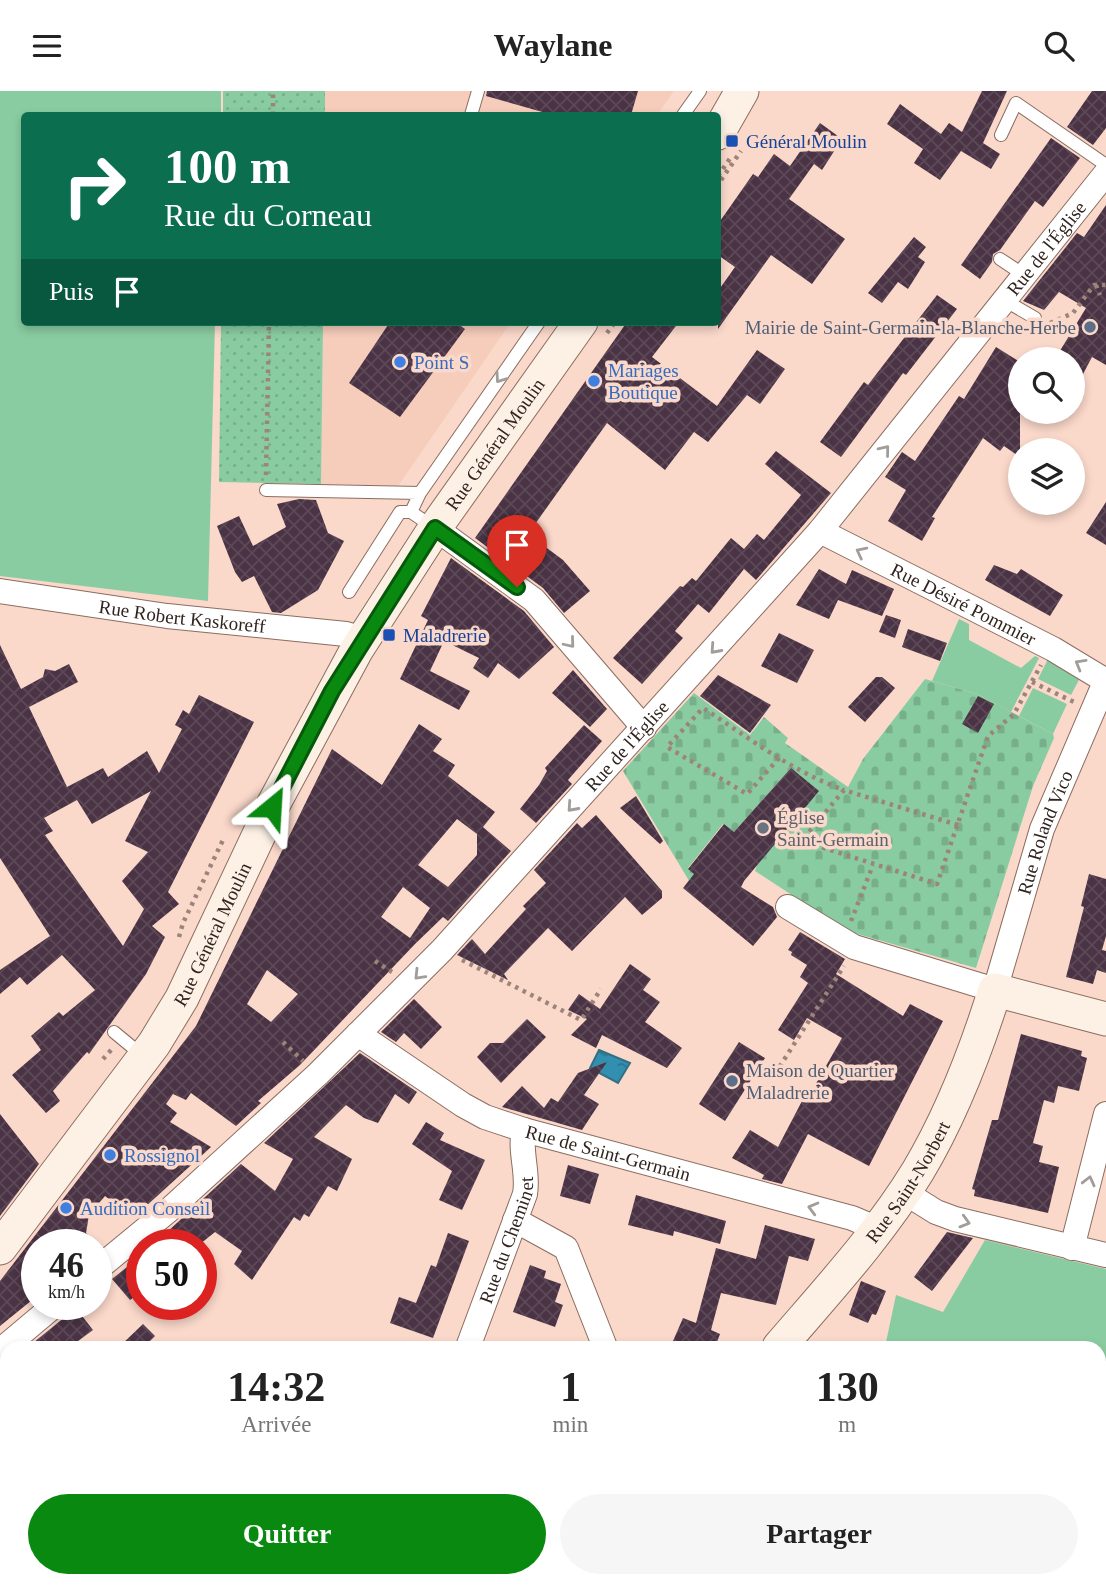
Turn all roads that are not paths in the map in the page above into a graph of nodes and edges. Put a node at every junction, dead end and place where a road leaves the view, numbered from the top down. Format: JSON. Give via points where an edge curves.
{"nodes":[{"id":1,"x":478,"y":91,"type":"edge"},
{"id":2,"x":700,"y":91,"type":"edge"},
{"id":3,"x":742,"y":91,"type":"edge"},
{"id":4,"x":1019,"y":97,"type":"edge"},
{"id":5,"x":472,"y":112,"type":"edge"},
{"id":6,"x":684,"y":112,"type":"edge"},
{"id":7,"x":1001,"y":135,"type":"dead end"},
{"id":8,"x":729,"y":141,"type":"edge"},
{"id":9,"x":1106,"y":165,"type":"edge"},
{"id":10,"x":1106,"y":173,"type":"edge"},
{"id":11,"x":1000,"y":259,"type":"dead end"},
{"id":12,"x":1024,"y":275,"type":"junction"},
{"id":13,"x":1004,"y":300,"type":"junction"},
{"id":14,"x":1035,"y":318,"type":"road end"},
{"id":15,"x":536,"y":326,"type":"edge"},
{"id":16,"x":578,"y":326,"type":"edge"},
{"id":17,"x":266,"y":490,"type":"road end"},
{"id":18,"x":420,"y":493,"type":"junction"},
{"id":19,"x":423,"y":520,"type":"junction"},
{"id":20,"x":820,"y":531,"type":"junction"},
{"id":21,"x":0,"y":591,"type":"edge"},
{"id":22,"x":349,"y":592,"type":"dead end"},
{"id":23,"x":363,"y":639,"type":"junction"},
{"id":24,"x":1106,"y":680,"type":"edge"},
{"id":25,"x":644,"y":729,"type":"junction"},
{"id":26,"x":788,"y":907,"type":"dead end"},
{"id":27,"x":995,"y":990,"type":"junction"},
{"id":28,"x":1106,"y":1019,"type":"edge"},
{"id":29,"x":114,"y":1032,"type":"dead end"},
{"id":30,"x":358,"y":1034,"type":"junction"},
{"id":31,"x":145,"y":1057,"type":"junction"},
{"id":32,"x":1106,"y":1114,"type":"edge"},
{"id":33,"x":524,"y":1131,"type":"junction"},
{"id":34,"x":904,"y":1192,"type":"junction"},
{"id":35,"x":515,"y":1220,"type":"junction"},
{"id":36,"x":878,"y":1229,"type":"junction"},
{"id":37,"x":0,"y":1248,"type":"edge"},
{"id":38,"x":1072,"y":1248,"type":"junction"},
{"id":39,"x":1106,"y":1255,"type":"edge"},
{"id":40,"x":112,"y":1257,"type":"edge"},
{"id":41,"x":37,"y":1320,"type":"edge"},
{"id":42,"x":12,"y":1341,"type":"edge"},
{"id":43,"x":470,"y":1341,"type":"edge"},
{"id":44,"x":603,"y":1341,"type":"edge"},
{"id":45,"x":784,"y":1341,"type":"edge"}],
"edges":[{"from":1,"to":5,"type":"lane"},
{"from":2,"to":6,"type":"lane"},
{"from":3,"to":8,"type":"main road"},
{"from":4,"to":7,"type":"lane"},
{"from":4,"to":9,"type":"lane"},
{"from":10,"to":12,"type":"street","name":"Rue de l'Église"},
{"from":11,"to":12,"type":"lane"},
{"from":12,"to":13,"type":"street","name":"Rue de l'Église"},
{"from":13,"to":14,"type":"lane"},
{"from":20,"to":13,"type":"street","name":"Rue de l'Église","one_way":true},
{"from":15,"to":18,"type":"lane","one_way":true},
{"from":16,"to":19,"type":"main road","name":"Rue Général Moulin"},
{"from":17,"to":18,"type":"lane"},
{"from":18,"to":19,"type":"lane"},
{"from":19,"to":22,"type":"lane","via":[[400,512]]},
{"from":19,"to":23,"type":"main road","name":"Rue Général Moulin"},
{"from":19,"to":25,"type":"street","one_way":true,"via":[[534,600]]},
{"from":24,"to":20,"type":"street","name":"Rue Désiré Pommier","one_way":true},
{"from":20,"to":25,"type":"street","name":"Rue de l'Église","one_way":true},
{"from":21,"to":23,"type":"street","name":"Rue Robert Kaskoreff","via":[[167,616],[346,633]]},
{"from":23,"to":31,"type":"main road","name":"Rue Général Moulin","via":[[272,807],[182,998]]},
{"from":24,"to":27,"type":"street","name":"Rue Roland Vico","via":[[1042,829]]},
{"from":25,"to":30,"type":"street","name":"Rue de l'Église","one_way":true,"via":[[442,950]]},
{"from":26,"to":27,"type":"street","via":[[849,944]]},
{"from":27,"to":28,"type":"main road"},
{"from":27,"to":34,"type":"main road","name":"Rue Saint-Norbert","via":[[957,1099]]},
{"from":29,"to":31,"type":"lane"},
{"from":30,"to":33,"type":"street","name":"Rue de Saint-Germain","via":[[463,1105]]},
{"from":30,"to":40,"type":"street","name":"Rue de l'Église","via":[[169,1210]]},
{"from":31,"to":37,"type":"main road","name":"Rue Général Moulin"},
{"from":38,"to":32,"type":"street","one_way":true},
{"from":33,"to":35,"type":"street","name":"Rue du Cheminet","via":[[528,1177]]},
{"from":36,"to":33,"type":"street","name":"Rue de Saint-Germain","one_way":true,"via":[[852,1218]]},
{"from":34,"to":36,"type":"main road","name":"Rue Saint-Norbert"},
{"from":34,"to":38,"type":"street","one_way":true,"via":[[955,1219]]},
{"from":35,"to":43,"type":"street","name":"Rue du Cheminet"},
{"from":35,"to":44,"type":"street","via":[[566,1248]]},
{"from":36,"to":45,"type":"main road","name":"Rue Saint-Norbert"},
{"from":38,"to":39,"type":"street"},
{"from":41,"to":42,"type":"street"}]}
